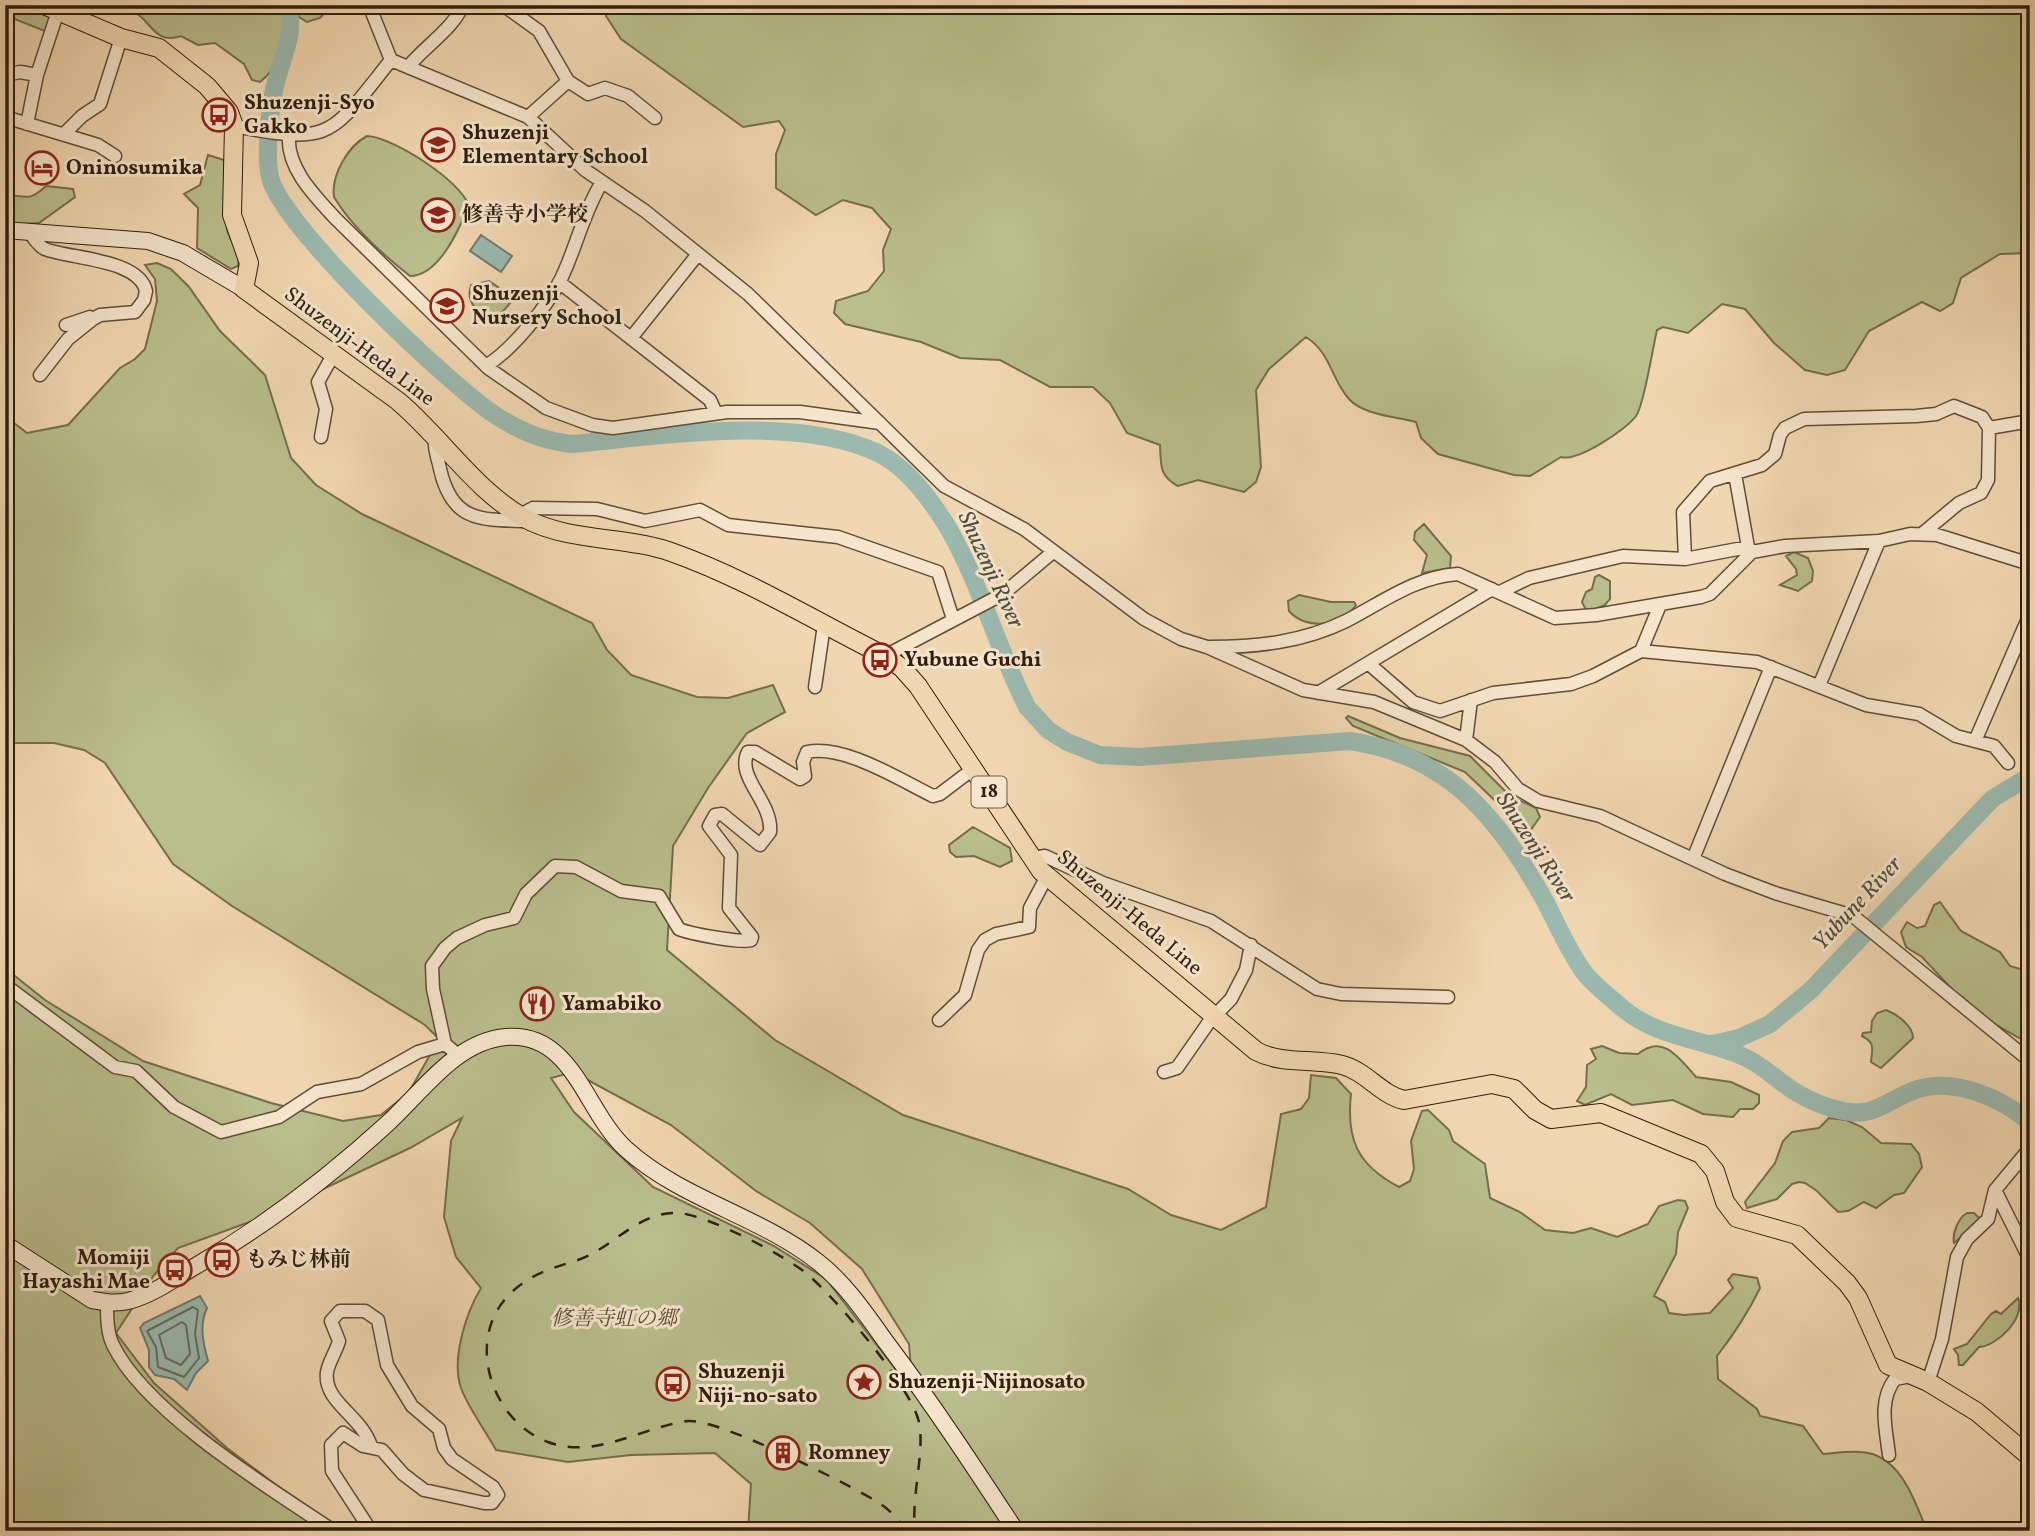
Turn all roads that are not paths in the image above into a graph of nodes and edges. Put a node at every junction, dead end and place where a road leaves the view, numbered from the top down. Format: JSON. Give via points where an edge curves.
{"nodes":[{"id":1,"x":369,"y":5,"type":"edge"},
{"id":2,"x":463,"y":5,"type":"edge"},
{"id":3,"x":503,"y":5,"type":"edge"},
{"id":4,"x":51,"y":8,"type":"edge"},
{"id":5,"x":121,"y":38,"type":"junction"},
{"id":6,"x":391,"y":60,"type":"junction"},
{"id":7,"x":409,"y":66,"type":"junction"},
{"id":8,"x":5,"y":75,"type":"edge"},
{"id":9,"x":37,"y":75,"type":"junction"},
{"id":10,"x":568,"y":81,"type":"junction"},
{"id":11,"x":5,"y":117,"type":"edge"},
{"id":12,"x":528,"y":117,"type":"junction"},
{"id":13,"x":655,"y":118,"type":"dead end"},
{"id":14,"x":27,"y":124,"type":"junction"},
{"id":15,"x":238,"y":127,"type":"junction"},
{"id":16,"x":64,"y":134,"type":"junction"},
{"id":17,"x":287,"y":135,"type":"junction"},
{"id":18,"x":115,"y":156,"type":"dead end"},
{"id":19,"x":602,"y":182,"type":"junction"},
{"id":20,"x":5,"y":230,"type":"edge"},
{"id":21,"x":30,"y":233,"type":"junction"},
{"id":22,"x":698,"y":254,"type":"junction"},
{"id":23,"x":559,"y":282,"type":"junction"},
{"id":24,"x":244,"y":289,"type":"junction"},
{"id":25,"x":97,"y":317,"type":"junction"},
{"id":26,"x":66,"y":325,"type":"dead end"},
{"id":27,"x":631,"y":338,"type":"junction"},
{"id":28,"x":333,"y":355,"type":"junction"},
{"id":29,"x":486,"y":366,"type":"junction"},
{"id":30,"x":40,"y":374,"type":"dead end"},
{"id":31,"x":716,"y":413,"type":"junction"},
{"id":32,"x":2030,"y":421,"type":"edge"},
{"id":33,"x":880,"y":423,"type":"junction"},
{"id":34,"x":1989,"y":428,"type":"junction"},
{"id":35,"x":435,"y":436,"type":"junction"},
{"id":36,"x":321,"y":437,"type":"dead end"},
{"id":37,"x":1735,"y":474,"type":"junction"},
{"id":38,"x":526,"y":518,"type":"junction"},
{"id":39,"x":1923,"y":533,"type":"junction"},
{"id":40,"x":1879,"y":541,"type":"junction"},
{"id":41,"x":1750,"y":550,"type":"junction"},
{"id":42,"x":1053,"y":552,"type":"junction"},
{"id":43,"x":1685,"y":559,"type":"junction"},
{"id":44,"x":2030,"y":564,"type":"edge"},
{"id":45,"x":1496,"y":591,"type":"junction"},
{"id":46,"x":1660,"y":605,"type":"junction"},
{"id":47,"x":2030,"y":614,"type":"edge"},
{"id":48,"x":958,"y":616,"type":"junction"},
{"id":49,"x":824,"y":625,"type":"junction"},
{"id":50,"x":1207,"y":648,"type":"junction"},
{"id":51,"x":1641,"y":651,"type":"junction"},
{"id":52,"x":885,"y":656,"type":"junction"},
{"id":53,"x":1369,"y":663,"type":"junction"},
{"id":54,"x":1771,"y":667,"type":"junction"},
{"id":55,"x":1819,"y":686,"type":"junction"},
{"id":56,"x":815,"y":687,"type":"dead end"},
{"id":57,"x":1318,"y":694,"type":"junction"},
{"id":58,"x":1471,"y":700,"type":"junction"},
{"id":59,"x":1466,"y":740,"type":"junction"},
{"id":60,"x":1975,"y":741,"type":"junction"},
{"id":61,"x":2008,"y":763,"type":"dead end"},
{"id":62,"x":974,"y":769,"type":"junction"},
{"id":63,"x":1032,"y":858,"type":"junction"},
{"id":64,"x":1693,"y":859,"type":"junction"},
{"id":65,"x":1047,"y":876,"type":"junction"},
{"id":66,"x":1251,"y":945,"type":"junction"},
{"id":67,"x":5,"y":985,"type":"edge"},
{"id":68,"x":1448,"y":997,"type":"dead end"},
{"id":69,"x":1214,"y":1017,"type":"junction"},
{"id":70,"x":939,"y":1020,"type":"dead end"},
{"id":71,"x":445,"y":1044,"type":"junction"},
{"id":72,"x":458,"y":1055,"type":"junction"},
{"id":73,"x":2030,"y":1061,"type":"edge"},
{"id":74,"x":1164,"y":1072,"type":"dead end"},
{"id":75,"x":2028,"y":1149,"type":"edge"},
{"id":76,"x":1995,"y":1190,"type":"junction"},
{"id":77,"x":5,"y":1244,"type":"edge"},
{"id":78,"x":2030,"y":1260,"type":"edge"},
{"id":79,"x":107,"y":1303,"type":"junction"},
{"id":80,"x":1911,"y":1376,"type":"junction"},
{"id":81,"x":1928,"y":1382,"type":"junction"},
{"id":82,"x":371,"y":1446,"type":"junction"},
{"id":83,"x":1889,"y":1455,"type":"dead end"},
{"id":84,"x":2030,"y":1457,"type":"edge"},
{"id":85,"x":334,"y":1531,"type":"edge"},
{"id":86,"x":371,"y":1531,"type":"edge"},
{"id":87,"x":1016,"y":1531,"type":"edge"}],
"edges":[{"from":1,"to":6,"type":"street"},
{"from":2,"to":7,"type":"street","via":[[450,25]]},
{"from":3,"to":10,"type":"street","via":[[539,31]]},
{"from":4,"to":5,"type":"main road"},
{"from":4,"to":9,"type":"street"},
{"from":5,"to":15,"type":"main road","via":[[170,55],[222,103]]},
{"from":5,"to":16,"type":"street","via":[[100,104]]},
{"from":6,"to":7,"type":"street"},
{"from":6,"to":17,"type":"street","via":[[332,128],[318,135]]},
{"from":7,"to":12,"type":"street"},
{"from":8,"to":9,"type":"street"},
{"from":9,"to":14,"type":"street"},
{"from":10,"to":12,"type":"street"},
{"from":10,"to":13,"type":"street","via":[[588,94],[605,88],[628,96]]},
{"from":11,"to":14,"type":"street"},
{"from":12,"to":19,"type":"street"},
{"from":14,"to":16,"type":"street"},
{"from":15,"to":17,"type":"street"},
{"from":15,"to":24,"type":"main road","via":[[230,196],[249,263]]},
{"from":16,"to":18,"type":"street"},
{"from":17,"to":29,"type":"street","via":[[294,165],[314,195]]},
{"from":19,"to":22,"type":"street"},
{"from":19,"to":23,"type":"street","via":[[588,204]]},
{"from":20,"to":21,"type":"street"},
{"from":21,"to":24,"type":"street","via":[[148,241],[183,253]]},
{"from":21,"to":25,"type":"street","via":[[42,248],[122,268],[145,283],[144,300],[135,312]]},
{"from":22,"to":27,"type":"street"},
{"from":22,"to":33,"type":"street","via":[[748,294]]},
{"from":23,"to":27,"type":"street"},
{"from":23,"to":29,"type":"street","via":[[506,353]]},
{"from":24,"to":28,"type":"main road","name":"Shuzenji-Heda Line","number":"18"},
{"from":25,"to":26,"type":"street"},
{"from":25,"to":30,"type":"street","via":[[68,339]]},
{"from":27,"to":31,"type":"street","via":[[710,400]]},
{"from":28,"to":35,"type":"main road","name":"Shuzenji-Heda Line","number":"18","via":[[398,401]]},
{"from":28,"to":36,"type":"street","via":[[318,382],[326,409]]},
{"from":29,"to":31,"type":"street","via":[[546,408],[592,425],[613,428]]},
{"from":31,"to":33,"type":"street","via":[[800,412]]},
{"from":32,"to":34,"type":"street"},
{"from":33,"to":42,"type":"street","via":[[944,486],[1009,519]]},
{"from":34,"to":37,"type":"street","via":[[1982,417],[1954,406],[1916,416],[1804,419],[1785,428],[1775,454],[1762,465]]},
{"from":34,"to":39,"type":"street","via":[[1986,487],[1940,516]]},
{"from":35,"to":38,"type":"main road","name":"Shuzenji-Heda Line","number":"18","via":[[491,495]]},
{"from":35,"to":38,"type":"street","via":[[442,476],[457,509],[480,517]]},
{"from":37,"to":41,"type":"street"},
{"from":37,"to":43,"type":"street","via":[[1710,481],[1683,512]]},
{"from":38,"to":48,"type":"street","via":[[533,508],[597,509],[645,522],[701,510],[728,525],[837,536],[938,572]]},
{"from":38,"to":49,"type":"main road","name":"Shuzenji-Heda Line","number":"18","via":[[596,538],[667,550]]},
{"from":39,"to":40,"type":"street"},
{"from":39,"to":44,"type":"street"},
{"from":40,"to":41,"type":"street"},
{"from":40,"to":55,"type":"street"},
{"from":41,"to":43,"type":"street"},
{"from":41,"to":46,"type":"street","via":[[1710,594]]},
{"from":42,"to":48,"type":"street","via":[[1003,594]]},
{"from":42,"to":50,"type":"street","via":[[1144,619]]},
{"from":43,"to":45,"type":"street","via":[[1623,556],[1529,578]]},
{"from":45,"to":46,"type":"street","via":[[1555,618]]},
{"from":45,"to":50,"type":"street","via":[[1458,574],[1437,577],[1320,631],[1270,646]]},
{"from":45,"to":53,"type":"street"},
{"from":46,"to":51,"type":"street"},
{"from":47,"to":60,"type":"street"},
{"from":48,"to":52,"type":"street"},
{"from":49,"to":52,"type":"main road","name":"Shuzenji-Heda Line","number":"18"},
{"from":49,"to":56,"type":"street"},
{"from":50,"to":57,"type":"street"},
{"from":51,"to":54,"type":"street"},
{"from":51,"to":58,"type":"street","via":[[1572,684],[1508,690]]},
{"from":52,"to":62,"type":"main road","name":"Shuzenji-Heda Line","number":"18","via":[[911,676]]},
{"from":53,"to":57,"type":"street"},
{"from":53,"to":58,"type":"street","via":[[1426,708],[1440,711]]},
{"from":54,"to":55,"type":"street"},
{"from":54,"to":64,"type":"street"},
{"from":55,"to":60,"type":"street","via":[[1866,705],[1919,715]]},
{"from":57,"to":59,"type":"street","via":[[1374,702]]},
{"from":58,"to":59,"type":"street"},
{"from":59,"to":64,"type":"street","via":[[1495,762],[1518,789],[1538,801],[1614,821]]},
{"from":60,"to":61,"type":"street","via":[[1994,746]]},
{"from":62,"to":63,"type":"main road","name":"Shuzenji-Heda Line","number":"18"},
{"from":62,"to":71,"type":"street","via":[[933,796],[835,753],[807,752],[805,776],[800,779],[748,752],[745,772],[769,811],[770,832],[760,845],[722,814],[715,815],[709,826],[732,855],[729,908],[751,940],[736,943],[685,932],[660,896],[621,891],[576,867],[555,866],[526,894],[514,918],[457,938],[432,966]]},
{"from":63,"to":65,"type":"main road","name":"Shuzenji-Heda Line","number":"18"},
{"from":63,"to":66,"type":"street","via":[[1045,856],[1118,889],[1198,915]]},
{"from":64,"to":73,"type":"street","via":[[1758,887],[1863,922]]},
{"from":65,"to":69,"type":"main road","name":"Shuzenji-Heda Line","number":"18"},
{"from":65,"to":70,"type":"street","via":[[1031,903],[1029,927],[985,940],[965,995]]},
{"from":66,"to":68,"type":"street","via":[[1317,989],[1341,994]]},
{"from":66,"to":69,"type":"street","via":[[1240,985]]},
{"from":67,"to":71,"type":"street","via":[[115,1067],[136,1071],[174,1107],[221,1132],[279,1117],[317,1092],[361,1084],[418,1052]]},
{"from":69,"to":74,"type":"street","via":[[1177,1068]]},
{"from":69,"to":80,"type":"main road","name":"Shuzenji-Heda Line","number":"18","via":[[1264,1055],[1344,1065],[1394,1098],[1414,1100],[1492,1084],[1504,1086],[1551,1119],[1601,1113],[1701,1154],[1715,1171],[1725,1202],[1737,1218],[1797,1235],[1858,1298],[1884,1360]]},
{"from":71,"to":72,"type":"street"},
{"from":72,"to":79,"type":"street","via":[[323,1181],[266,1222],[161,1287],[132,1300]]},
{"from":72,"to":87,"type":"street","via":[[501,1037],[518,1036],[544,1045],[568,1064],[625,1149],[672,1180],[796,1245],[821,1264],[853,1296],[906,1367]]},
{"from":75,"to":76,"type":"street"},
{"from":76,"to":78,"type":"street"},
{"from":76,"to":81,"type":"street","via":[[1988,1219],[1967,1239],[1957,1257],[1951,1301]]},
{"from":77,"to":79,"type":"street","via":[[81,1295]]},
{"from":79,"to":85,"type":"street","via":[[114,1347],[133,1375],[174,1418]]},
{"from":80,"to":81,"type":"main road","name":"Shuzenji-Heda Line","number":"18"},
{"from":80,"to":83,"type":"street","via":[[1895,1379],[1886,1394]]},
{"from":81,"to":84,"type":"main road","name":"Shuzenji-Heda Line","number":"18","via":[[1978,1412]]},
{"from":82,"to":82,"type":"street","via":[[326,1383],[339,1341],[331,1321],[341,1311],[365,1311],[379,1320],[387,1365],[412,1406],[439,1429],[452,1459],[494,1487],[498,1495],[492,1503],[433,1494]]},
{"from":82,"to":86,"type":"street","via":[[343,1433],[333,1441],[329,1453],[337,1480]]}]}
